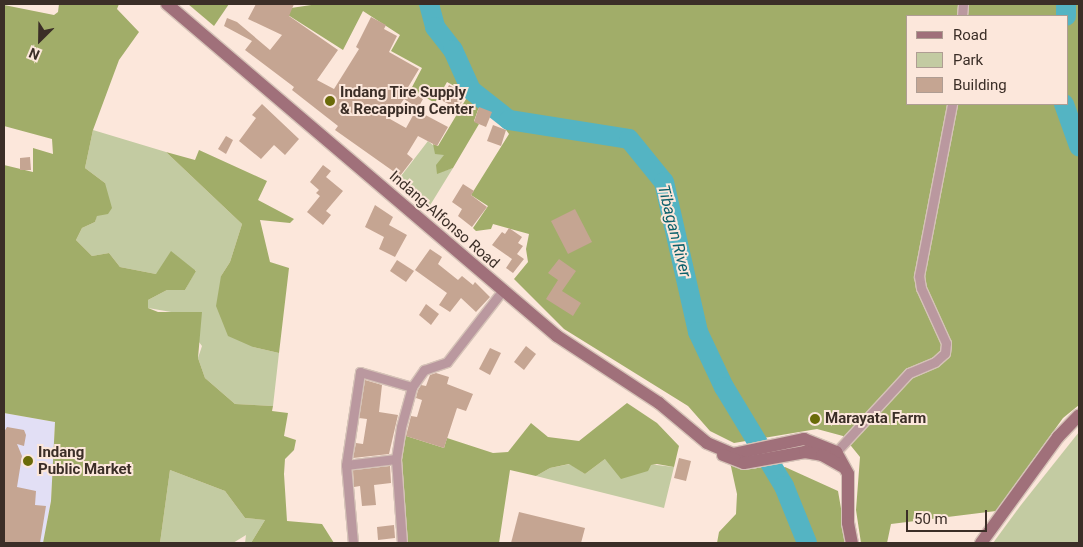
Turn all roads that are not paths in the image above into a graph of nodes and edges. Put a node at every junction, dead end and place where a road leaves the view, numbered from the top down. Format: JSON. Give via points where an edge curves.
{"nodes":[{"id":1,"x":167,"y":4,"type":"edge"},
{"id":2,"x":952,"y":105,"type":"edge"},
{"id":3,"x":502,"y":291,"type":"junction"},
{"id":4,"x":412,"y":387,"type":"junction"},
{"id":5,"x":1079,"y":415,"type":"edge"},
{"id":6,"x":711,"y":446,"type":"junction"},
{"id":7,"x":792,"y":447,"type":"junction"},
{"id":8,"x":836,"y":452,"type":"junction"},
{"id":9,"x":396,"y":460,"type":"junction"},
{"id":10,"x":346,"y":465,"type":"junction"},
{"id":11,"x":848,"y":474,"type":"junction"},
{"id":12,"x":353,"y":543,"type":"edge"},
{"id":13,"x":402,"y":543,"type":"edge"},
{"id":14,"x":852,"y":543,"type":"edge"},
{"id":15,"x":981,"y":543,"type":"edge"}],
"edges":[{"from":1,"to":3,"type":"main road","name":"Indang-Alfonso Road"},
{"from":2,"to":8,"type":"street","via":[[919,276],[921,288],[946,343],[945,353],[935,362],[909,373]]},
{"from":3,"to":4,"type":"street","via":[[447,362],[424,370]]},
{"from":3,"to":6,"type":"main road","name":"Indang-Alfonso Road","via":[[568,345],[641,390]]},
{"from":4,"to":9,"type":"street","via":[[400,427]]},
{"from":4,"to":10,"type":"street","via":[[360,372]]},
{"from":5,"to":15,"type":"main road","via":[[1058,437]]},
{"from":6,"to":7,"type":"main road","name":"Indang-Alfonso Road","via":[[730,454]]},
{"from":6,"to":7,"type":"main road","name":"Indang-Alfonso Road","via":[[734,461],[752,463]]},
{"from":7,"to":8,"type":"main road","name":"Indang-Alfonso Road","via":[[814,441]]},
{"from":7,"to":11,"type":"main road","name":"Indang-Alfonso Road","via":[[822,455],[843,466]]},
{"from":8,"to":11,"type":"main road"},
{"from":9,"to":10,"type":"street"},
{"from":9,"to":13,"type":"street"},
{"from":10,"to":12,"type":"street"},
{"from":11,"to":14,"type":"main road","via":[[848,523]]}]}
